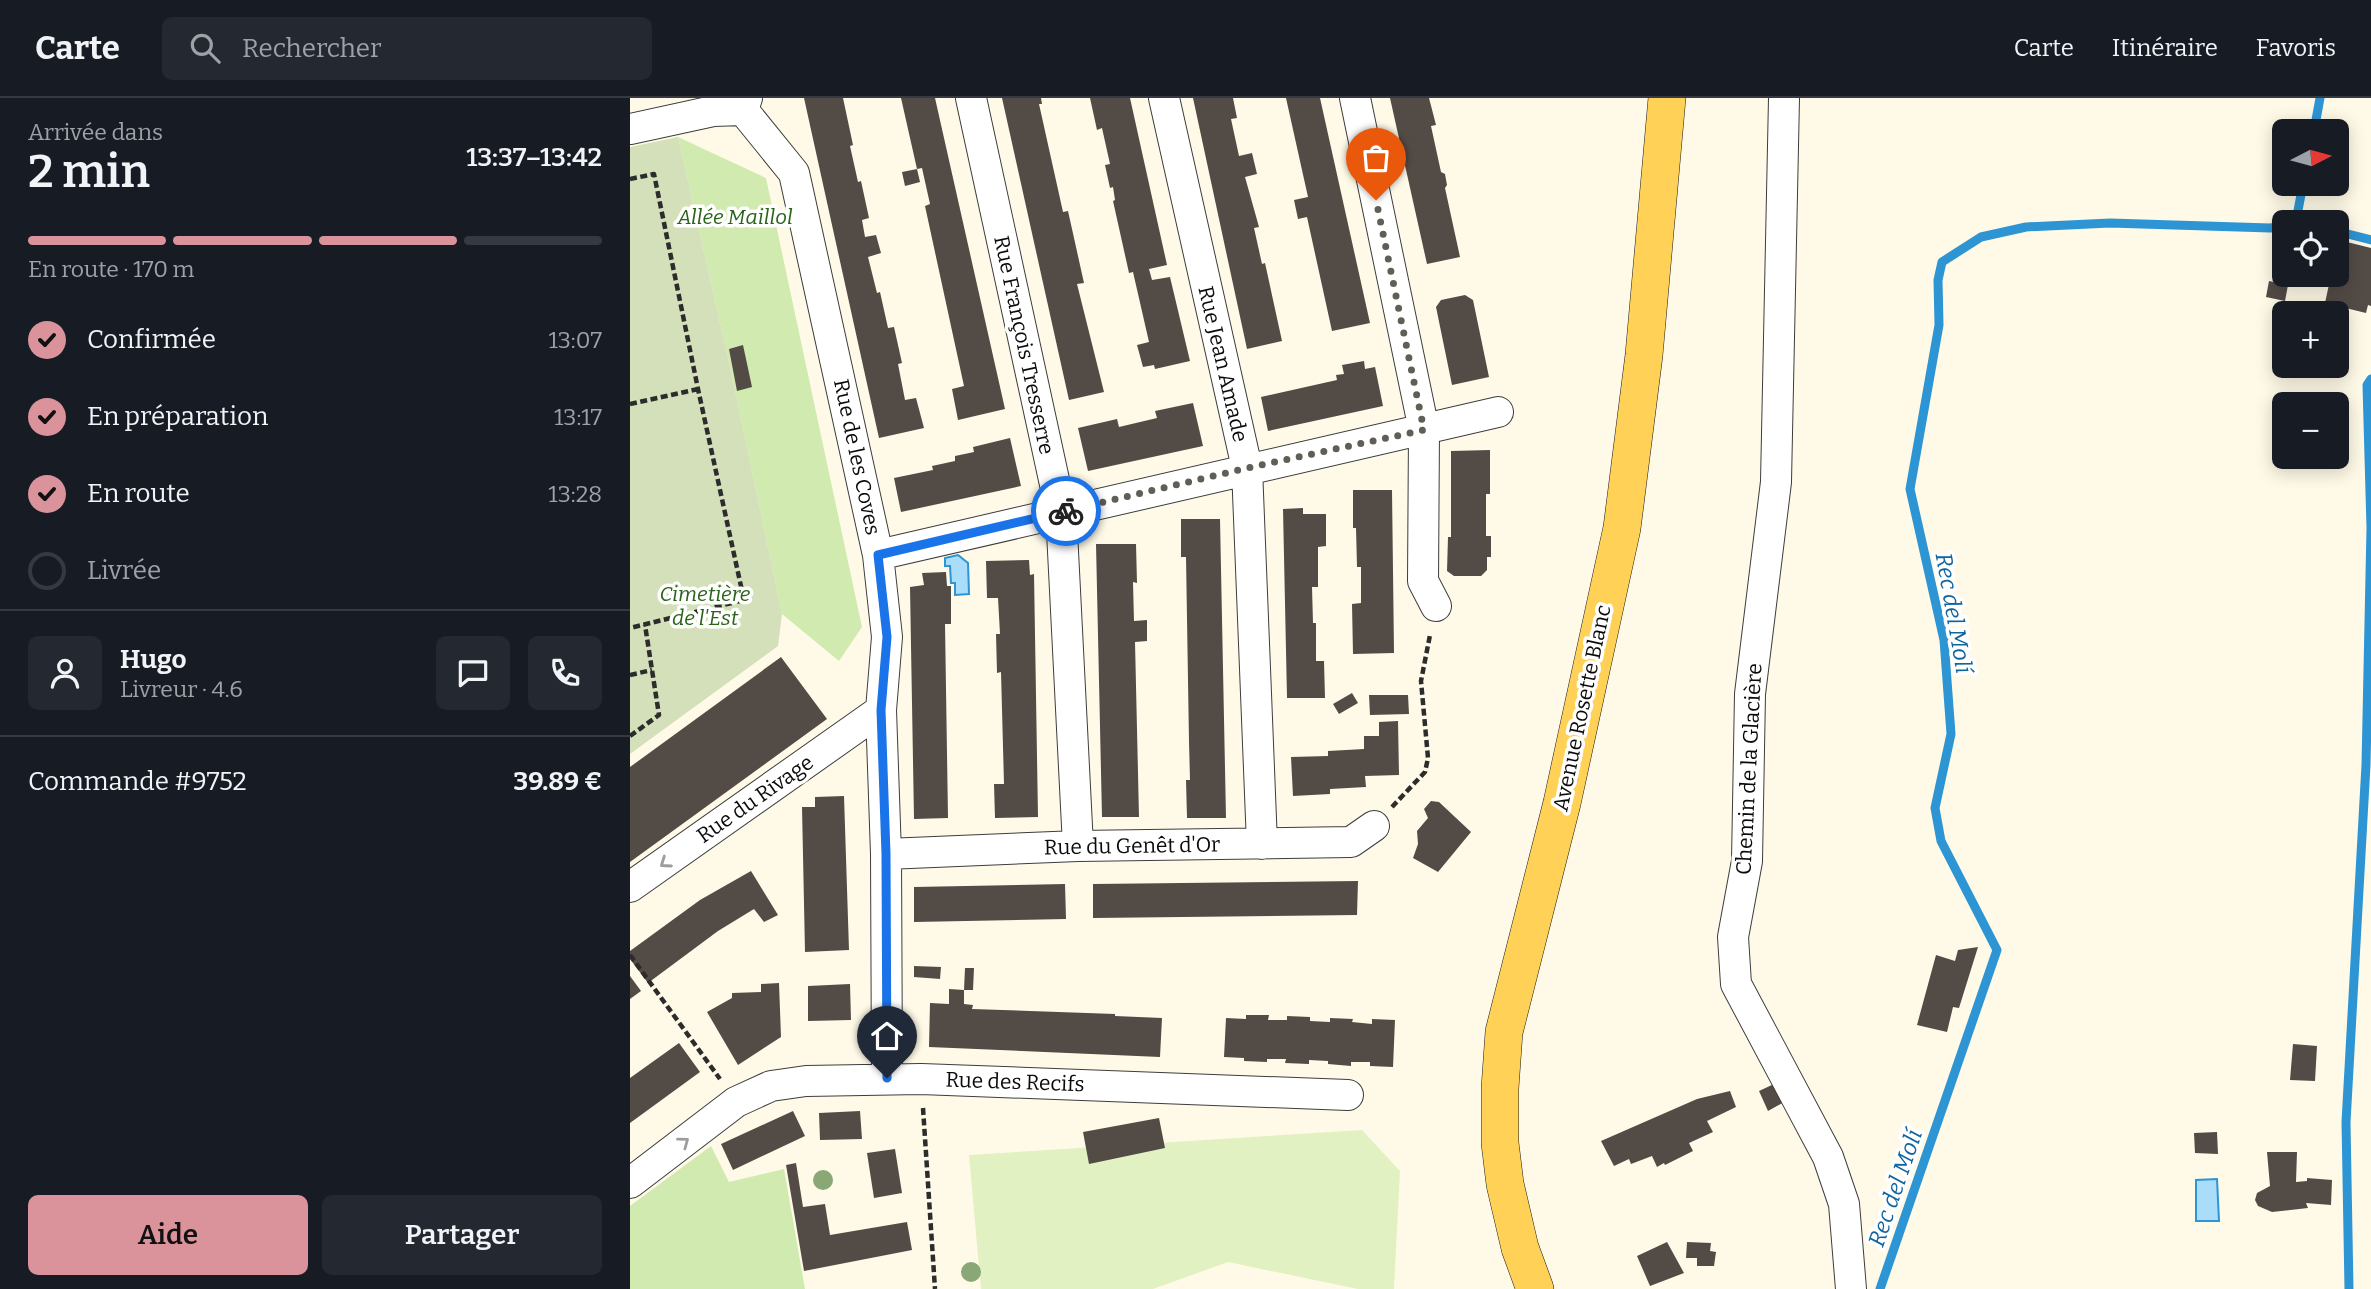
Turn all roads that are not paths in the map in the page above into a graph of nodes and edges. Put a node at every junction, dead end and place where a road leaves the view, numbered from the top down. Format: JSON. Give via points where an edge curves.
{"nodes":[{"id":1,"x":971,"y":98,"type":"edge"},
{"id":2,"x":1164,"y":98,"type":"edge"},
{"id":3,"x":1355,"y":98,"type":"edge"},
{"id":4,"x":1784,"y":98,"type":"edge"},
{"id":5,"x":745,"y":104,"type":"edge"},
{"id":6,"x":1665,"y":105,"type":"edge"},
{"id":7,"x":630,"y":129,"type":"edge"},
{"id":8,"x":1498,"y":412,"type":"dead end"},
{"id":9,"x":1424,"y":430,"type":"junction"},
{"id":10,"x":1247,"y":468,"type":"junction"},
{"id":11,"x":1061,"y":512,"type":"junction"},
{"id":12,"x":878,"y":555,"type":"junction"},
{"id":13,"x":1436,"y":606,"type":"road end"},
{"id":14,"x":881,"y":710,"type":"junction"},
{"id":15,"x":1374,"y":826,"type":"road end"},
{"id":16,"x":1262,"y":844,"type":"junction"},
{"id":17,"x":1078,"y":846,"type":"junction"},
{"id":18,"x":886,"y":854,"type":"junction"},
{"id":19,"x":630,"y":887,"type":"edge"},
{"id":20,"x":887,"y":1078,"type":"junction"},
{"id":21,"x":1348,"y":1095,"type":"dead end"},
{"id":22,"x":630,"y":1183,"type":"edge"},
{"id":23,"x":1535,"y":1289,"type":"edge"},
{"id":24,"x":1851,"y":1289,"type":"edge"}],
"edges":[{"from":1,"to":11,"type":"street","name":"Rue François Tresserre"},
{"from":2,"to":10,"type":"street","name":"Rue Jean Amade"},
{"from":3,"to":9,"type":"street"},
{"from":4,"to":24,"type":"street","name":"Chemin de la Glacière","via":[[1776,482],[1750,694],[1748,861],[1733,937],[1736,984],[1828,1157],[1844,1204]]},
{"from":5,"to":7,"type":"street"},
{"from":5,"to":12,"type":"street","name":"Rue de les Coves","via":[[794,173]]},
{"from":6,"to":23,"type":"main road","name":"Avenue Rosette Blanc","via":[[1644,355],[1622,528],[1562,803],[1504,1032],[1500,1143],[1505,1185]]},
{"from":8,"to":9,"type":"street"},
{"from":9,"to":10,"type":"street"},
{"from":9,"to":13,"type":"street","via":[[1423,581]]},
{"from":10,"to":11,"type":"street"},
{"from":10,"to":16,"type":"street","name":"Rue Jean Amade"},
{"from":11,"to":12,"type":"street"},
{"from":11,"to":17,"type":"street","name":"Rue François Tresserre"},
{"from":12,"to":14,"type":"street","name":"Rue de les Coves","via":[[887,637]]},
{"from":14,"to":18,"type":"street","name":"Rue de les Coves"},
{"from":14,"to":19,"type":"street","name":"Rue du Rivage","one_way":true},
{"from":15,"to":16,"type":"street","name":"Rue du Genêt d'Or","via":[[1351,842]]},
{"from":16,"to":17,"type":"street","name":"Rue du Genêt d'Or"},
{"from":17,"to":18,"type":"street","name":"Rue du Genêt d'Or"},
{"from":18,"to":20,"type":"street","name":"Rue de les Coves"},
{"from":20,"to":21,"type":"street","name":"Rue des Recifs"},
{"from":22,"to":20,"type":"street","name":"Rue des Recifs","one_way":true,"via":[[736,1102],[771,1086]]}]}
